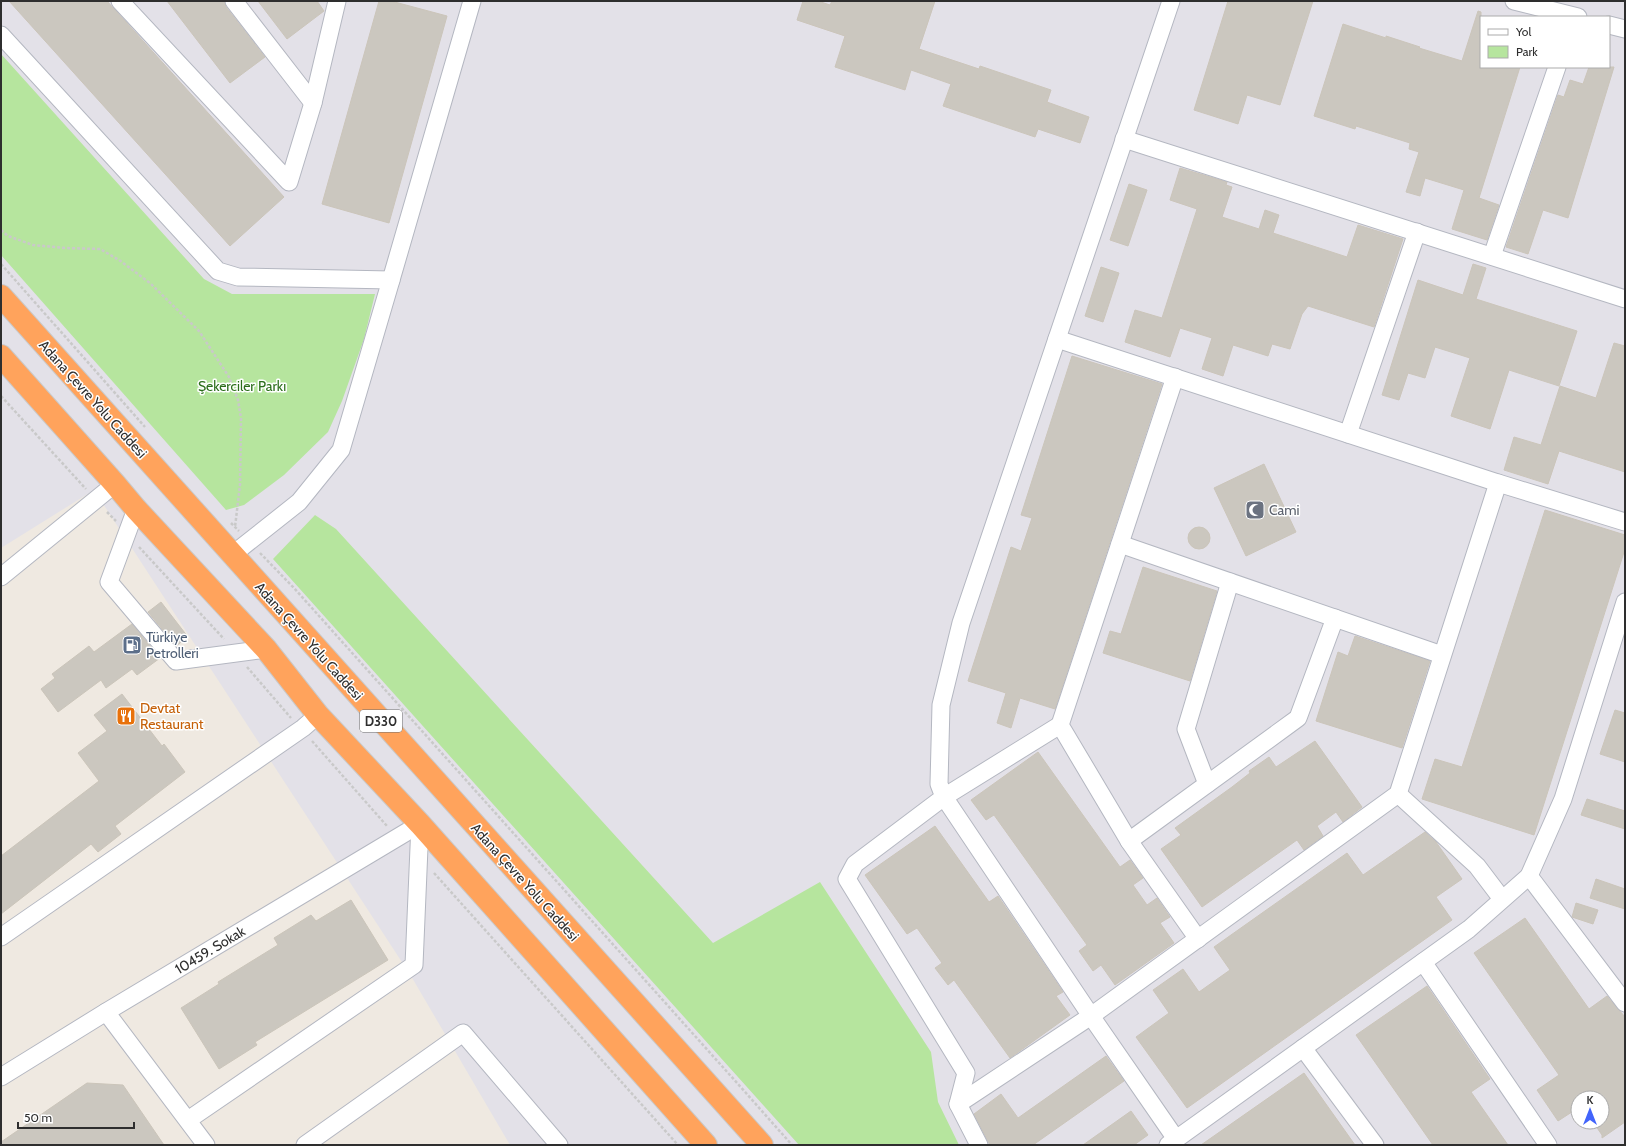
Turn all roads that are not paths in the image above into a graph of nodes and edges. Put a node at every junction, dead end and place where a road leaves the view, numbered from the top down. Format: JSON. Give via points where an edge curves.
{"nodes":[{"id":1,"x":120,"y":1,"type":"edge"},
{"id":2,"x":234,"y":1,"type":"edge"},
{"id":3,"x":337,"y":1,"type":"edge"},
{"id":4,"x":472,"y":1,"type":"edge"},
{"id":5,"x":1171,"y":1,"type":"edge"},
{"id":6,"x":1514,"y":1,"type":"edge"},
{"id":7,"x":1572,"y":16,"type":"edge"},
{"id":8,"x":1610,"y":25,"type":"edge"},
{"id":9,"x":1625,"y":29,"type":"edge"},
{"id":10,"x":1,"y":35,"type":"edge"},
{"id":11,"x":1557,"y":68,"type":"edge"},
{"id":12,"x":313,"y":103,"type":"junction"},
{"id":13,"x":1124,"y":139,"type":"junction"},
{"id":14,"x":1417,"y":232,"type":"junction"},
{"id":15,"x":1492,"y":256,"type":"junction"},
{"id":16,"x":391,"y":280,"type":"junction"},
{"id":17,"x":1,"y":296,"type":"edge"},
{"id":18,"x":1625,"y":299,"type":"edge"},
{"id":19,"x":1056,"y":339,"type":"junction"},
{"id":20,"x":1,"y":356,"type":"edge"},
{"id":21,"x":1174,"y":377,"type":"junction"},
{"id":22,"x":1348,"y":434,"type":"junction"},
{"id":23,"x":1498,"y":483,"type":"junction"},
{"id":24,"x":115,"y":484,"type":"junction"},
{"id":25,"x":136,"y":509,"type":"junction"},
{"id":26,"x":1625,"y":522,"type":"edge"},
{"id":27,"x":1120,"y":544,"type":"junction"},
{"id":28,"x":232,"y":555,"type":"junction"},
{"id":29,"x":1,"y":576,"type":"edge"},
{"id":30,"x":1230,"y":582,"type":"junction"},
{"id":31,"x":1625,"y":602,"type":"edge"},
{"id":32,"x":1335,"y":618,"type":"junction"},
{"id":33,"x":266,"y":649,"type":"junction"},
{"id":34,"x":1442,"y":655,"type":"junction"},
{"id":35,"x":318,"y":715,"type":"junction"},
{"id":36,"x":1060,"y":724,"type":"junction"},
{"id":37,"x":1207,"y":784,"type":"junction"},
{"id":38,"x":1398,"y":794,"type":"junction"},
{"id":39,"x":944,"y":797,"type":"junction"},
{"id":40,"x":420,"y":824,"type":"junction"},
{"id":41,"x":1129,"y":841,"type":"junction"},
{"id":42,"x":1529,"y":876,"type":"junction"},
{"id":43,"x":1502,"y":900,"type":"junction"},
{"id":44,"x":1,"y":937,"type":"edge"},
{"id":45,"x":1198,"y":939,"type":"junction"},
{"id":46,"x":1423,"y":962,"type":"junction"},
{"id":47,"x":1625,"y":1003,"type":"edge"},
{"id":48,"x":106,"y":1012,"type":"junction"},
{"id":49,"x":1091,"y":1016,"type":"junction"},
{"id":50,"x":1303,"y":1048,"type":"junction"},
{"id":51,"x":1,"y":1077,"type":"edge"},
{"id":52,"x":958,"y":1104,"type":"junction"},
{"id":53,"x":188,"y":1120,"type":"junction"},
{"id":54,"x":1172,"y":1142,"type":"edge"},
{"id":55,"x":206,"y":1145,"type":"edge"},
{"id":56,"x":305,"y":1145,"type":"edge"},
{"id":57,"x":559,"y":1145,"type":"edge"},
{"id":58,"x":706,"y":1145,"type":"edge"},
{"id":59,"x":762,"y":1145,"type":"edge"},
{"id":60,"x":979,"y":1145,"type":"edge"},
{"id":61,"x":1375,"y":1145,"type":"edge"},
{"id":62,"x":1548,"y":1145,"type":"edge"}],
"edges":[{"from":1,"to":12,"type":"street","via":[[289,182]]},
{"from":2,"to":12,"type":"street"},
{"from":3,"to":12,"type":"street"},
{"from":4,"to":16,"type":"street"},
{"from":5,"to":13,"type":"street"},
{"from":6,"to":7,"type":"street"},
{"from":8,"to":9,"type":"street"},
{"from":10,"to":16,"type":"street","via":[[218,271],[238,277]]},
{"from":11,"to":15,"type":"street"},
{"from":13,"to":14,"type":"street"},
{"from":13,"to":19,"type":"street"},
{"from":14,"to":15,"type":"street"},
{"from":14,"to":22,"type":"street"},
{"from":15,"to":18,"type":"street"},
{"from":16,"to":28,"type":"street","via":[[342,450],[299,502]]},
{"from":17,"to":28,"type":"highway","name":"Adana Çevre Yolu Caddesi","number":"D330"},
{"from":19,"to":21,"type":"street"},
{"from":19,"to":39,"type":"street","via":[[961,623],[941,705],[939,784]]},
{"from":20,"to":24,"type":"highway","number":"D330"},
{"from":21,"to":22,"type":"street"},
{"from":21,"to":27,"type":"street"},
{"from":22,"to":23,"type":"street"},
{"from":23,"to":26,"type":"street"},
{"from":23,"to":34,"type":"street"},
{"from":24,"to":25,"type":"highway","number":"D330"},
{"from":24,"to":29,"type":"street"},
{"from":25,"to":33,"type":"highway","number":"D330"},
{"from":25,"to":33,"type":"street","via":[[109,582],[176,661]]},
{"from":27,"to":30,"type":"street"},
{"from":27,"to":36,"type":"street"},
{"from":28,"to":59,"type":"highway","name":"Adana Çevre Yolu Caddesi","number":"D330"},
{"from":30,"to":32,"type":"street"},
{"from":30,"to":37,"type":"street","via":[[1186,729]]},
{"from":31,"to":42,"type":"street","via":[[1563,799]]},
{"from":32,"to":34,"type":"street"},
{"from":32,"to":37,"type":"street","via":[[1298,718]]},
{"from":33,"to":35,"type":"highway","number":"D330"},
{"from":34,"to":38,"type":"street"},
{"from":35,"to":40,"type":"highway","number":"D330"},
{"from":35,"to":44,"type":"street"},
{"from":36,"to":39,"type":"street"},
{"from":36,"to":41,"type":"street"},
{"from":37,"to":41,"type":"street"},
{"from":38,"to":43,"type":"street","via":[[1477,866]]},
{"from":38,"to":45,"type":"street"},
{"from":39,"to":49,"type":"street"},
{"from":39,"to":52,"type":"street","via":[[856,864],[847,879],[966,1073]]},
{"from":40,"to":48,"type":"street","name":"10459. Sokak"},
{"from":40,"to":53,"type":"street","via":[[414,965]]},
{"from":40,"to":58,"type":"highway","number":"D330"},
{"from":41,"to":45,"type":"street"},
{"from":42,"to":43,"type":"street"},
{"from":42,"to":47,"type":"street"},
{"from":43,"to":46,"type":"street","via":[[1469,929]]},
{"from":45,"to":49,"type":"street"},
{"from":46,"to":50,"type":"street"},
{"from":46,"to":62,"type":"street"},
{"from":48,"to":51,"type":"street","name":"10459. Sokak"},
{"from":48,"to":53,"type":"street"},
{"from":49,"to":52,"type":"street"},
{"from":49,"to":54,"type":"street"},
{"from":50,"to":54,"type":"street"},
{"from":50,"to":61,"type":"street"},
{"from":52,"to":60,"type":"street"},
{"from":53,"to":55,"type":"street"},
{"from":56,"to":57,"type":"street","via":[[463,1033]]}]}
